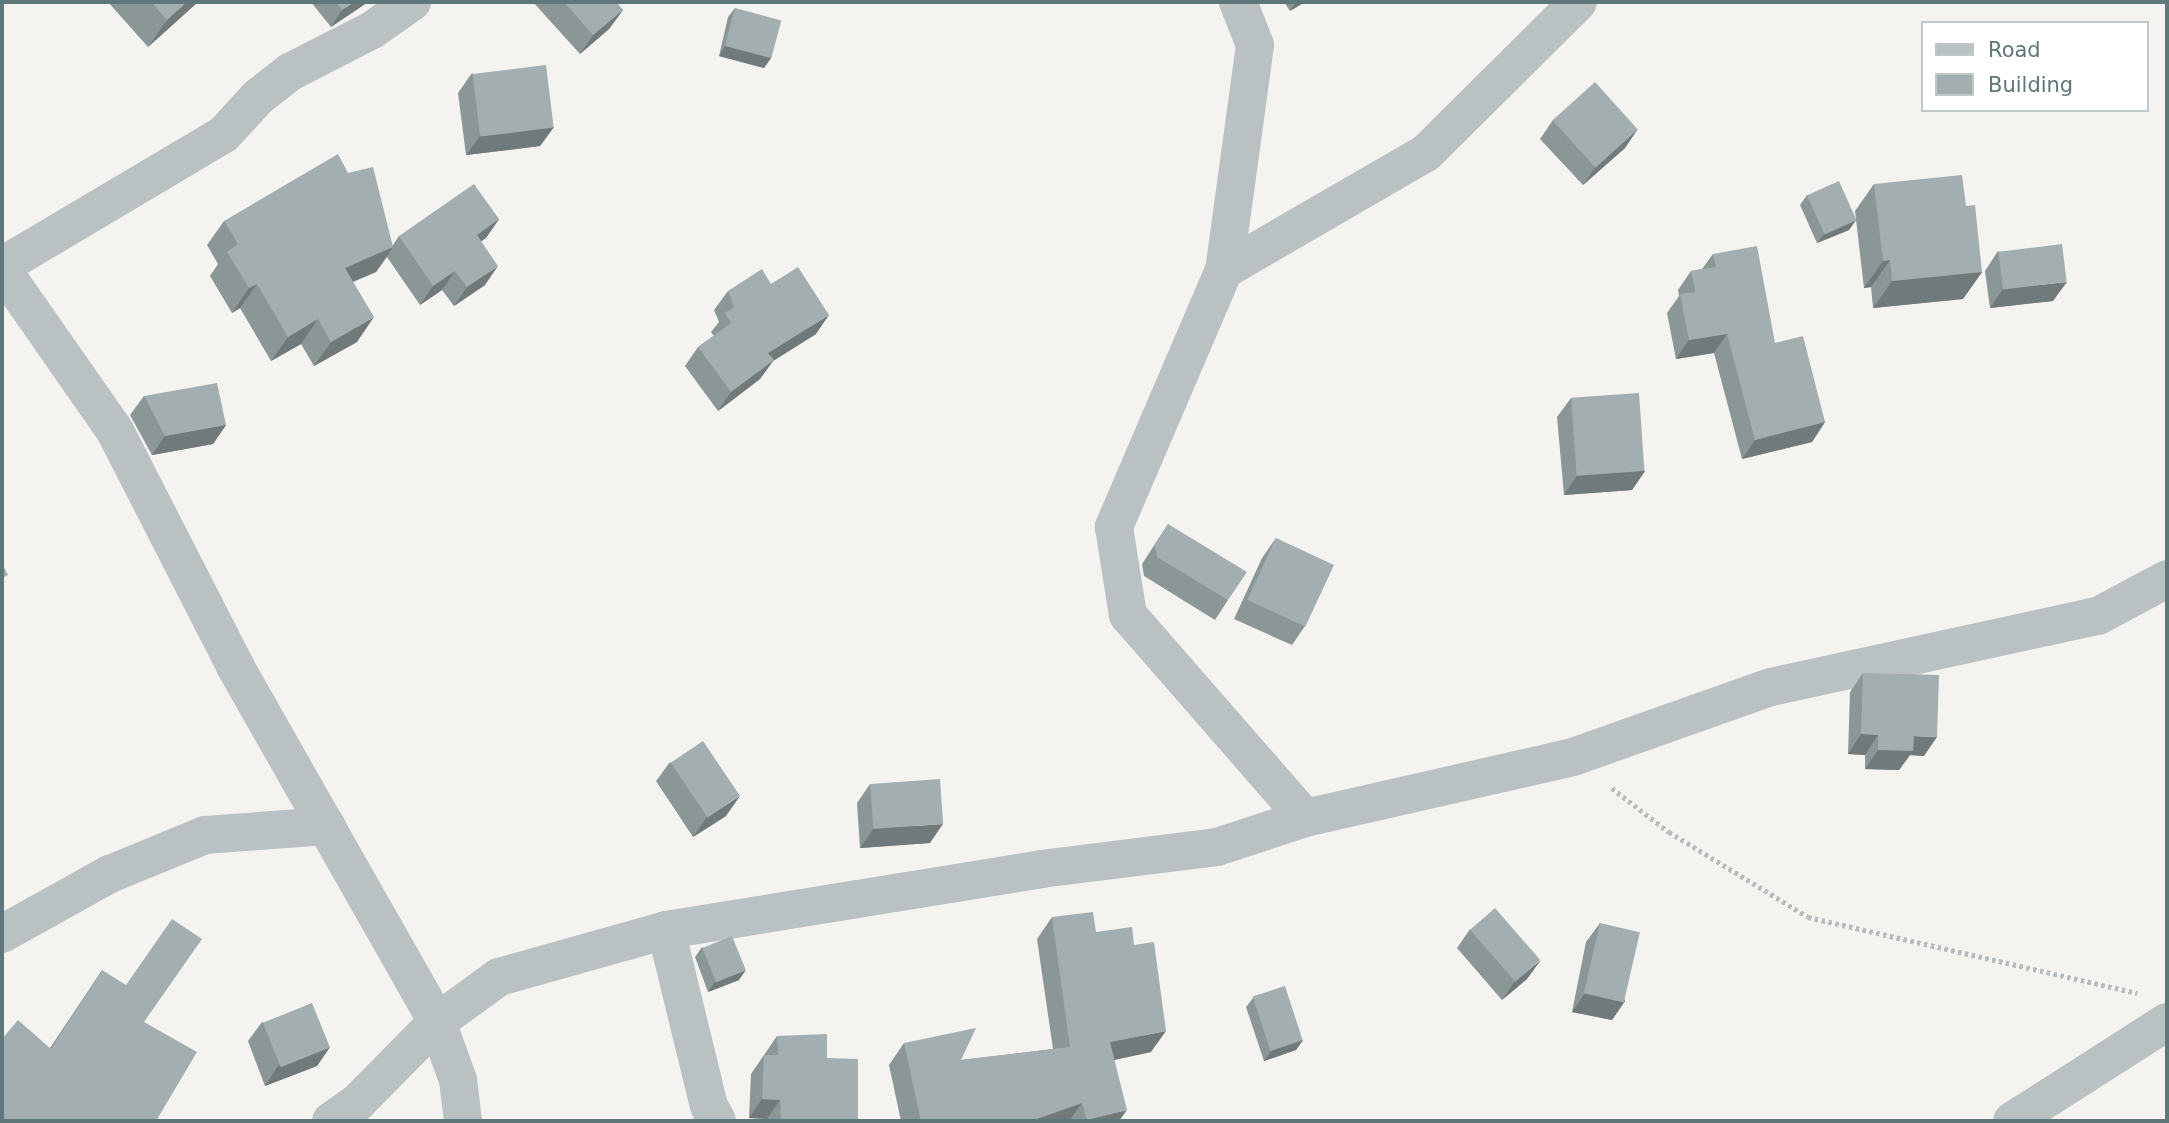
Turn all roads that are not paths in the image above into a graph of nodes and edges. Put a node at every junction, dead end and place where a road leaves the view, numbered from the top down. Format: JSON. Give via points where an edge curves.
{"nodes":[{"id":1,"x":412,"y":2,"type":"edge"},
{"id":2,"x":1238,"y":2,"type":"edge"},
{"id":3,"x":1578,"y":2,"type":"edge"},
{"id":4,"x":2,"y":268,"type":"edge"},
{"id":5,"x":1224,"y":270,"type":"junction"},
{"id":6,"x":2167,"y":579,"type":"edge"},
{"id":7,"x":1305,"y":818,"type":"junction"},
{"id":8,"x":327,"y":826,"type":"junction"},
{"id":9,"x":666,"y":930,"type":"junction"},
{"id":10,"x":2,"y":934,"type":"edge"},
{"id":11,"x":437,"y":1022,"type":"junction"},
{"id":12,"x":2167,"y":1022,"type":"edge"},
{"id":13,"x":331,"y":1121,"type":"edge"},
{"id":14,"x":463,"y":1121,"type":"edge"},
{"id":15,"x":717,"y":1121,"type":"edge"},
{"id":16,"x":2012,"y":1121,"type":"edge"}],
"edges":[{"from":1,"to":4,"type":"street","via":[[372,30],[290,72],[213,141]]},
{"from":2,"to":5,"type":"street","via":[[1255,45]]},
{"from":3,"to":5,"type":"street","via":[[1426,153]]},
{"from":4,"to":8,"type":"street","via":[[115,431],[234,666]]},
{"from":5,"to":7,"type":"street","via":[[1114,527],[1128,615]]},
{"from":6,"to":7,"type":"street","via":[[2098,615],[1771,687],[1573,757]]},
{"from":7,"to":9,"type":"street","via":[[1217,847],[1041,869]]},
{"from":8,"to":10,"type":"street","via":[[205,835],[110,874]]},
{"from":8,"to":11,"type":"street"},
{"from":9,"to":11,"type":"street","via":[[499,977]]},
{"from":9,"to":15,"type":"street","via":[[709,1106]]},
{"from":11,"to":13,"type":"street","via":[[358,1102]]},
{"from":11,"to":14,"type":"street","via":[[458,1080]]},
{"from":12,"to":16,"type":"street"}]}
